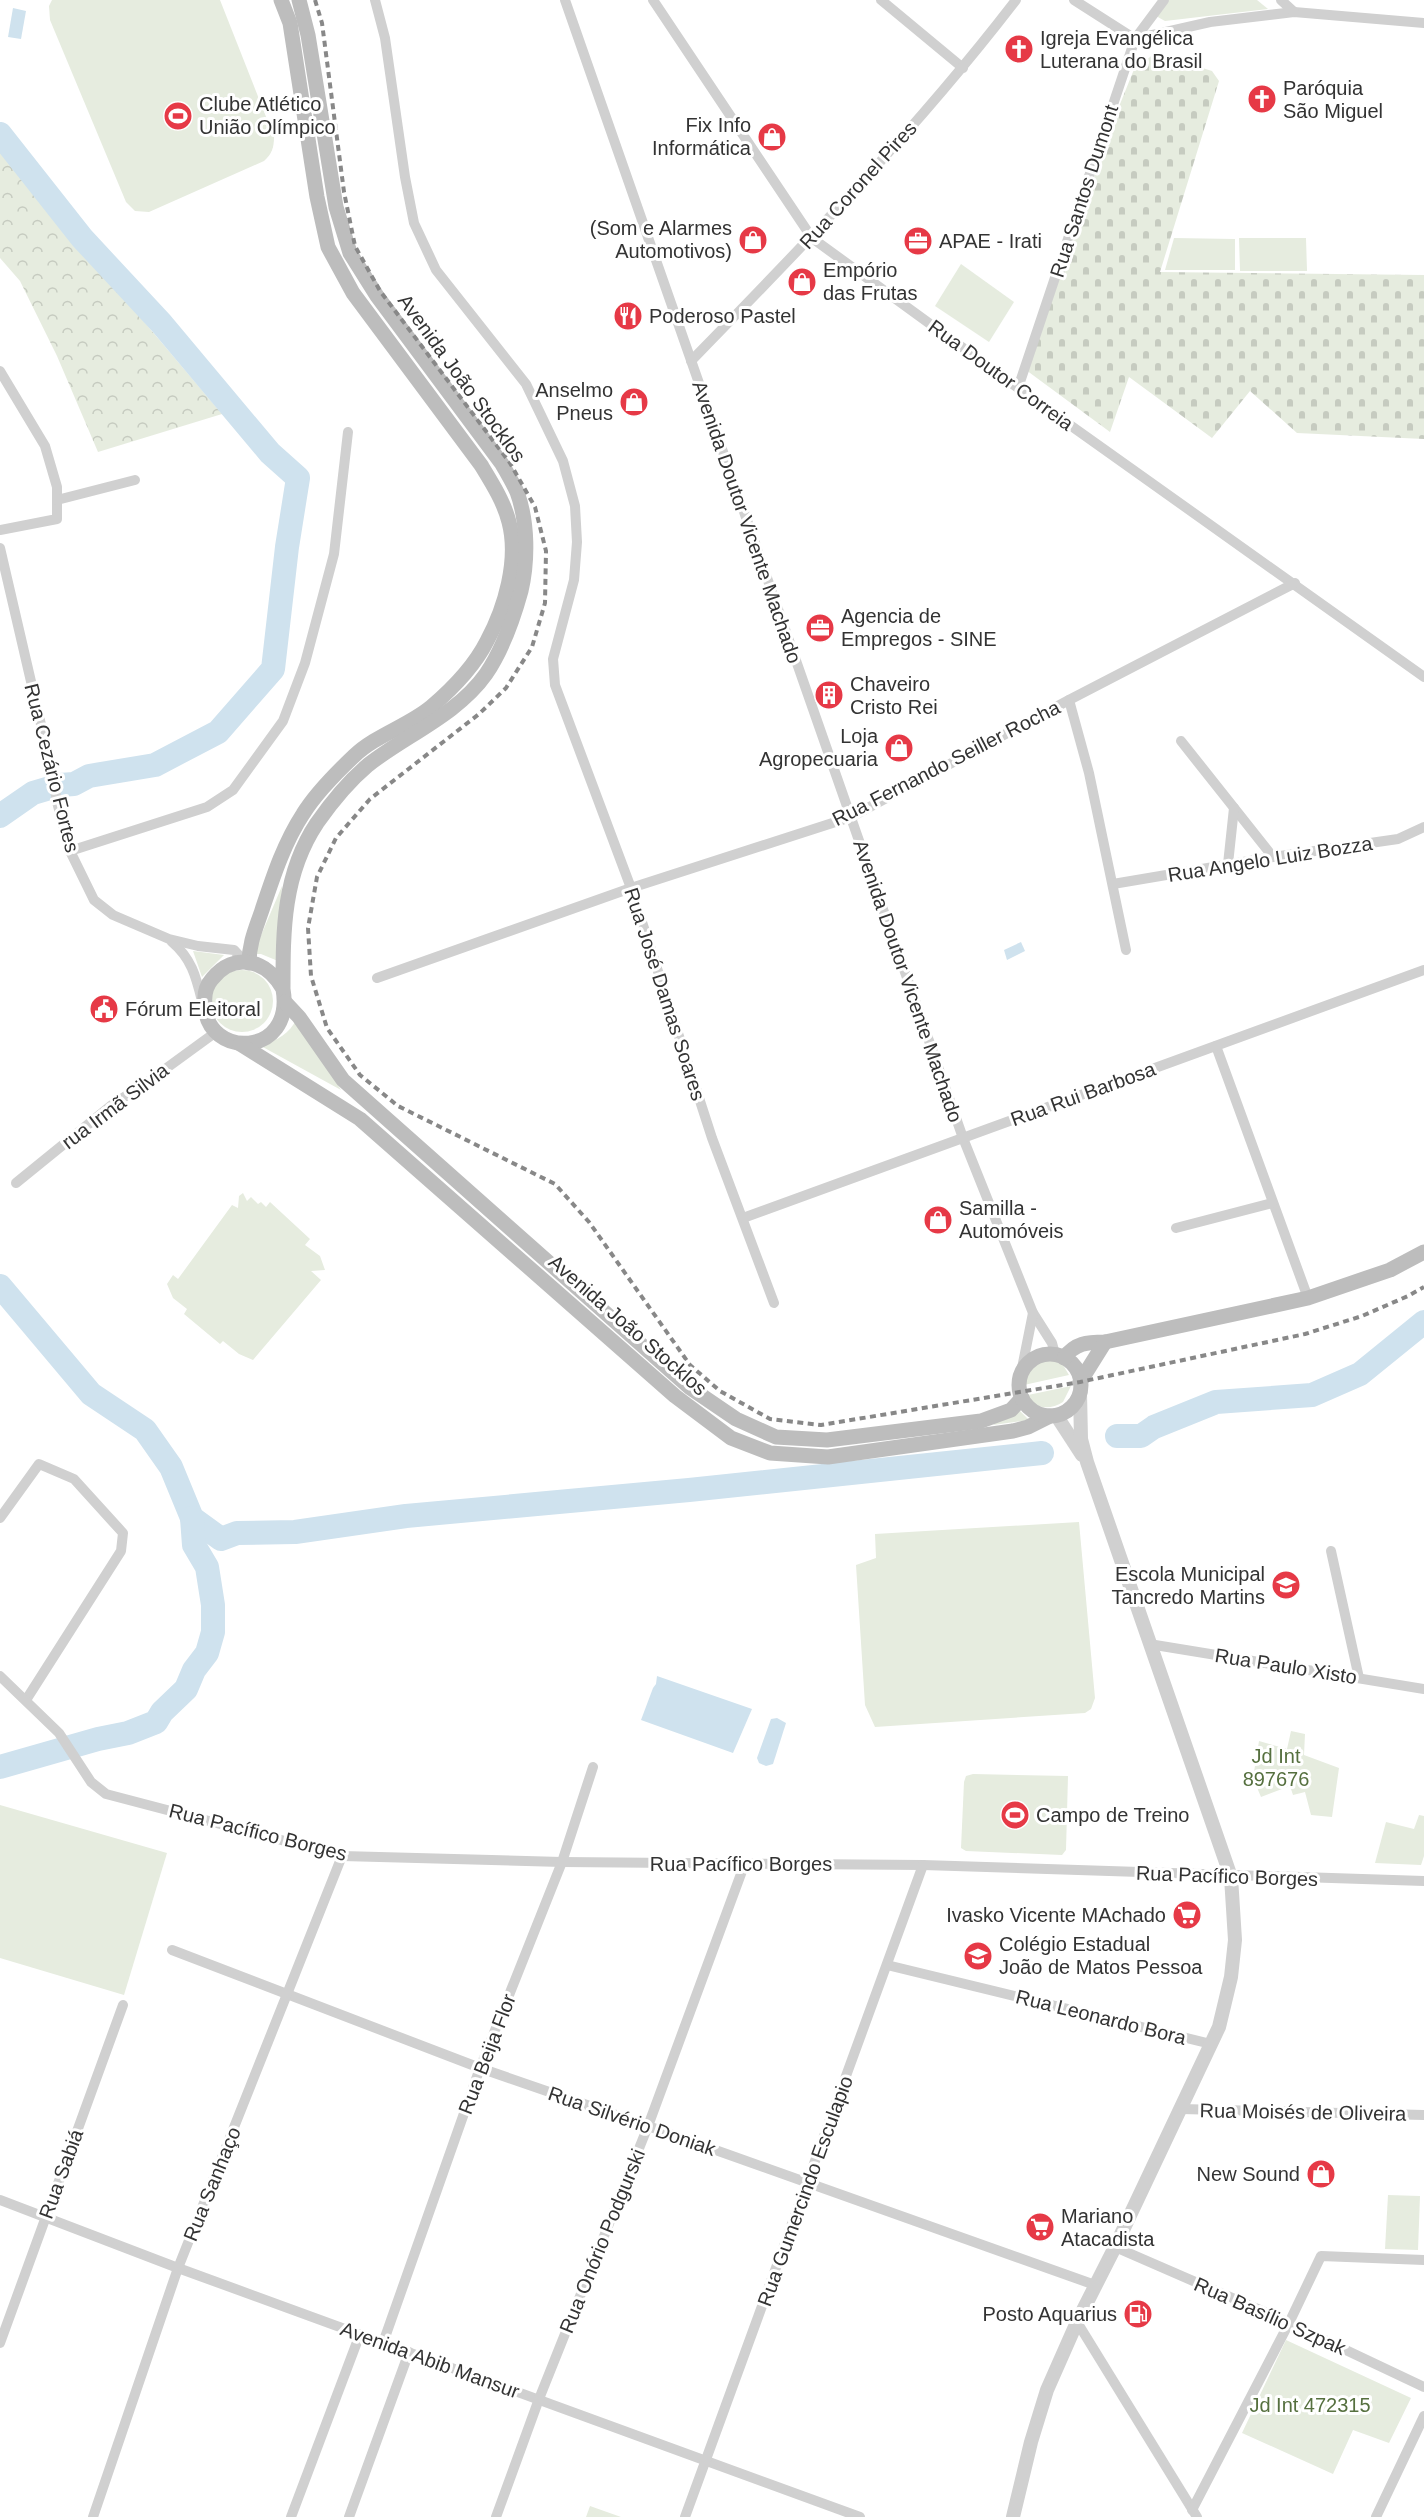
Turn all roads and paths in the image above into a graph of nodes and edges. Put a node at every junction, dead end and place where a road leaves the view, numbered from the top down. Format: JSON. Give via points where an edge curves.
{"nodes":[{"id":1,"x":281,"y":0,"type":"edge"},
{"id":2,"x":299,"y":0,"type":"edge"},
{"id":3,"x":375,"y":0,"type":"edge"},
{"id":4,"x":565,"y":0,"type":"edge"},
{"id":5,"x":653,"y":0,"type":"edge"},
{"id":6,"x":881,"y":0,"type":"edge"},
{"id":7,"x":1016,"y":0,"type":"edge"},
{"id":8,"x":1074,"y":0,"type":"edge"},
{"id":9,"x":1164,"y":0,"type":"edge"},
{"id":10,"x":1281,"y":0,"type":"edge"},
{"id":11,"x":1294,"y":12,"type":"junction"},
{"id":12,"x":1424,"y":23,"type":"edge"},
{"id":13,"x":1135,"y":39,"type":"junction"},
{"id":14,"x":963,"y":68,"type":"junction"},
{"id":15,"x":812,"y":237,"type":"junction"},
{"id":16,"x":691,"y":361,"type":"junction"},
{"id":17,"x":0,"y":371,"type":"edge"},
{"id":18,"x":1018,"y":388,"type":"junction"},
{"id":19,"x":348,"y":432,"type":"dead end"},
{"id":20,"x":135,"y":480,"type":"dead end"},
{"id":21,"x":57,"y":500,"type":"junction"},
{"id":22,"x":0,"y":530,"type":"edge"},
{"id":23,"x":0,"y":549,"type":"edge"},
{"id":24,"x":1295,"y":583,"type":"junction"},
{"id":25,"x":1424,"y":677,"type":"edge"},
{"id":26,"x":1069,"y":700,"type":"junction"},
{"id":27,"x":1181,"y":741,"type":"dead end"},
{"id":28,"x":1234,"y":808,"type":"junction"},
{"id":29,"x":851,"y":817,"type":"junction"},
{"id":30,"x":1424,"y":827,"type":"edge"},
{"id":31,"x":70,"y":851,"type":"junction"},
{"id":32,"x":1273,"y":856,"type":"junction"},
{"id":33,"x":1228,"y":864,"type":"junction"},
{"id":34,"x":1113,"y":884,"type":"junction"},
{"id":35,"x":631,"y":888,"type":"junction"},
{"id":36,"x":170,"y":939,"type":"junction"},
{"id":37,"x":1126,"y":950,"type":"dead end"},
{"id":38,"x":247,"y":962,"type":"junction"},
{"id":39,"x":1424,"y":970,"type":"edge"},
{"id":40,"x":377,"y":978,"type":"dead end"},
{"id":41,"x":284,"y":996,"type":"junction"},
{"id":42,"x":205,"y":1011,"type":"junction"},
{"id":43,"x":216,"y":1032,"type":"junction"},
{"id":44,"x":240,"y":1044,"type":"junction"},
{"id":45,"x":1216,"y":1046,"type":"junction"},
{"id":46,"x":963,"y":1138,"type":"junction"},
{"id":47,"x":16,"y":1183,"type":"dead end"},
{"id":48,"x":1272,"y":1203,"type":"junction"},
{"id":49,"x":743,"y":1218,"type":"junction"},
{"id":50,"x":1176,"y":1228,"type":"dead end"},
{"id":51,"x":1424,"y":1252,"type":"edge"},
{"id":52,"x":1308,"y":1298,"type":"junction"},
{"id":53,"x":774,"y":1303,"type":"dead end"},
{"id":54,"x":1033,"y":1313,"type":"junction"},
{"id":55,"x":1105,"y":1342,"type":"junction"},
{"id":56,"x":1060,"y":1356,"type":"junction"},
{"id":57,"x":1022,"y":1373,"type":"junction"},
{"id":58,"x":1080,"y":1388,"type":"junction"},
{"id":59,"x":1022,"y":1398,"type":"junction"},
{"id":60,"x":1053,"y":1416,"type":"junction"},
{"id":61,"x":1087,"y":1462,"type":"junction"},
{"id":62,"x":0,"y":1518,"type":"edge"},
{"id":63,"x":1331,"y":1551,"type":"dead end"},
{"id":64,"x":1149,"y":1644,"type":"junction"},
{"id":65,"x":0,"y":1676,"type":"edge"},
{"id":66,"x":1359,"y":1678,"type":"junction"},
{"id":67,"x":1424,"y":1689,"type":"edge"},
{"id":68,"x":26,"y":1700,"type":"junction"},
{"id":69,"x":592,"y":1767,"type":"dead end"},
{"id":70,"x":342,"y":1856,"type":"junction"},
{"id":71,"x":562,"y":1862,"type":"junction"},
{"id":72,"x":745,"y":1863,"type":"junction"},
{"id":73,"x":923,"y":1865,"type":"junction"},
{"id":74,"x":1231,"y":1877,"type":"junction"},
{"id":75,"x":1424,"y":1881,"type":"edge"},
{"id":76,"x":172,"y":1950,"type":"dead end"},
{"id":77,"x":887,"y":1965,"type":"junction"},
{"id":78,"x":289,"y":1994,"type":"junction"},
{"id":79,"x":123,"y":2006,"type":"dead end"},
{"id":80,"x":1211,"y":2044,"type":"junction"},
{"id":81,"x":480,"y":2068,"type":"junction"},
{"id":82,"x":1181,"y":2109,"type":"junction"},
{"id":83,"x":1424,"y":2115,"type":"edge"},
{"id":84,"x":648,"y":2126,"type":"junction"},
{"id":85,"x":807,"y":2184,"type":"junction"},
{"id":86,"x":0,"y":2200,"type":"edge"},
{"id":87,"x":44,"y":2218,"type":"junction"},
{"id":88,"x":1115,"y":2247,"type":"junction"},
{"id":89,"x":1424,"y":2260,"type":"edge"},
{"id":90,"x":178,"y":2268,"type":"junction"},
{"id":91,"x":1095,"y":2285,"type":"junction"},
{"id":92,"x":1077,"y":2322,"type":"junction"},
{"id":93,"x":1289,"y":2323,"type":"junction"},
{"id":94,"x":360,"y":2334,"type":"junction"},
{"id":95,"x":0,"y":2343,"type":"edge"},
{"id":96,"x":383,"y":2343,"type":"junction"},
{"id":97,"x":409,"y":2352,"type":"junction"},
{"id":98,"x":1424,"y":2387,"type":"edge"},
{"id":99,"x":539,"y":2399,"type":"junction"},
{"id":100,"x":1424,"y":2416,"type":"edge"},
{"id":101,"x":706,"y":2460,"type":"junction"},
{"id":102,"x":1195,"y":2513,"type":"edge"},
{"id":103,"x":93,"y":2517,"type":"edge"},
{"id":104,"x":291,"y":2517,"type":"edge"},
{"id":105,"x":349,"y":2517,"type":"edge"},
{"id":106,"x":496,"y":2517,"type":"edge"},
{"id":107,"x":685,"y":2517,"type":"edge"},
{"id":108,"x":860,"y":2517,"type":"edge"},
{"id":109,"x":1013,"y":2517,"type":"edge"},
{"id":110,"x":1376,"y":2517,"type":"edge"}],
"edges":[{"from":1,"to":38,"type":"main road","name":"Avenida João Stocklos","via":[[290,23],[328,247],[353,293],[495,488],[509,523],[512,552],[498,615],[487,642],[468,669],[430,707],[357,754],[303,813],[268,891]]},
{"from":2,"to":41,"type":"main road","name":"Avenida João Stocklos","via":[[336,207],[350,253],[377,296],[502,464],[517,492],[526,555],[513,621],[485,675],[445,713],[367,766],[345,788],[305,844],[286,903]]},
{"from":3,"to":35,"type":"street","name":"Rua José Damas Soares","via":[[385,38],[414,223],[436,270],[526,384],[563,461],[575,506],[577,542],[574,580],[553,659],[555,685]]},
{"from":4,"to":16,"type":"street","name":"Avenida Doutor Vicente Machado"},
{"from":5,"to":15,"type":"street","name":"Rua Doutor Correia"},
{"from":6,"to":14,"type":"street"},
{"from":7,"to":14,"type":"street","name":"Rua Coronel Pires"},
{"from":8,"to":13,"type":"street"},
{"from":9,"to":13,"type":"street","name":"Rua Santos Dumont"},
{"from":10,"to":11,"type":"street"},
{"from":11,"to":12,"type":"street"},
{"from":11,"to":13,"type":"street","via":[[1210,22]]},
{"from":13,"to":18,"type":"street","name":"Rua Santos Dumont"},
{"from":14,"to":15,"type":"street","name":"Rua Coronel Pires"},
{"from":15,"to":16,"type":"street","name":"Rua Coronel Pires"},
{"from":15,"to":18,"type":"street","name":"Rua Doutor Correia"},
{"from":16,"to":29,"type":"street","name":"Avenida Doutor Vicente Machado"},
{"from":17,"to":21,"type":"street","via":[[45,446]]},
{"from":18,"to":24,"type":"street","name":"Rua Doutor Correia"},
{"from":19,"to":31,"type":"street","via":[[334,554],[305,663],[283,721],[233,790],[221,799],[207,807]]},
{"from":20,"to":21,"type":"street"},
{"from":21,"to":22,"type":"street","via":[[57,519]]},
{"from":23,"to":31,"type":"street","name":"Rua Cezário Fortes"},
{"from":24,"to":25,"type":"street","name":"Rua Doutor Correia"},
{"from":24,"to":26,"type":"street","name":"Rua Fernando Seiller Rocha"},
{"from":26,"to":29,"type":"street","name":"Rua Fernando Seiller Rocha"},
{"from":26,"to":34,"type":"street"},
{"from":27,"to":28,"type":"street"},
{"from":28,"to":32,"type":"street"},
{"from":28,"to":33,"type":"street"},
{"from":29,"to":35,"type":"street","name":"Rua Fernando Seiller Rocha"},
{"from":29,"to":46,"type":"street","name":"Avenida Doutor Vicente Machado"},
{"from":30,"to":32,"type":"street","name":"Rua Angelo Luiz Bozza","via":[[1398,839]]},
{"from":31,"to":36,"type":"street","name":"Rua Cezário Fortes","via":[[94,900],[113,915]]},
{"from":32,"to":33,"type":"street","name":"Rua Angelo Luiz Bozza"},
{"from":33,"to":34,"type":"street","name":"Rua Angelo Luiz Bozza"},
{"from":34,"to":37,"type":"street"},
{"from":35,"to":40,"type":"street","name":"Rua Fernando Seiller Rocha"},
{"from":35,"to":49,"type":"street","name":"Rua José Damas Soares","via":[[712,1138]]},
{"from":36,"to":38,"type":"street","name":"Rua Cezário Fortes","via":[[234,950]]},
{"from":36,"to":42,"type":"street","name":"Rua Cezário Fortes","via":[[190,961]]},
{"from":38,"to":41,"type":"main road","name":"Avenida João Stocklos","via":[[267,968],[276,977]]},
{"from":38,"to":42,"type":"main road","via":[[229,965],[213,977],[204,995]]},
{"from":39,"to":45,"type":"street","name":"Rua Rui Barbosa"},
{"from":41,"to":44,"type":"main road","name":"Avenida João Stocklos","via":[[283,1016],[276,1028],[260,1040]]},
{"from":41,"to":59,"type":"main road","name":"Avenida João Stocklos","via":[[343,1080],[689,1387],[736,1419],[776,1437],[827,1440],[981,1421],[1011,1410]]},
{"from":42,"to":43,"type":"main road"},
{"from":43,"to":44,"type":"main road","name":"Avenida João Stocklos"},
{"from":43,"to":47,"type":"street","name":"rua Irmã Silvia","via":[[112,1105]]},
{"from":44,"to":60,"type":"main road","name":"Avenida João Stocklos","via":[[360,1119],[675,1396],[731,1437],[770,1453],[828,1457],[1013,1431]]},
{"from":45,"to":46,"type":"street","name":"Rua Rui Barbosa"},
{"from":45,"to":48,"type":"street"},
{"from":46,"to":49,"type":"street","name":"Rua Rui Barbosa"},
{"from":46,"to":54,"type":"street","name":"Avenida Doutor Vicente Machado"},
{"from":48,"to":50,"type":"street"},
{"from":48,"to":52,"type":"street"},
{"from":49,"to":53,"type":"street","name":"Rua José Damas Soares"},
{"from":51,"to":52,"type":"main road","via":[[1390,1270]]},
{"from":52,"to":55,"type":"main road"},
{"from":54,"to":56,"type":"street","name":"Avenida Doutor Vicente Machado"},
{"from":54,"to":57,"type":"street"},
{"from":55,"to":56,"type":"main road","via":[[1081,1344]]},
{"from":55,"to":58,"type":"main road"},
{"from":56,"to":57,"type":"main road","via":[[1035,1358]]},
{"from":56,"to":58,"type":"main road","via":[[1072,1364]]},
{"from":57,"to":59,"type":"main road"},
{"from":58,"to":60,"type":"main road","via":[[1069,1410]]},
{"from":58,"to":61,"type":"street","via":[[1081,1439]]},
{"from":59,"to":60,"type":"main road","via":[[1031,1410]]},
{"from":60,"to":61,"type":"street"},
{"from":61,"to":64,"type":"street"},
{"from":62,"to":68,"type":"street","via":[[39,1464],[74,1479],[123,1533],[121,1551]]},
{"from":63,"to":66,"type":"street"},
{"from":64,"to":66,"type":"street","name":"Rua Paulo Xisto"},
{"from":64,"to":74,"type":"street"},
{"from":65,"to":68,"type":"street"},
{"from":66,"to":67,"type":"street","name":"Rua Paulo Xisto"},
{"from":68,"to":70,"type":"street","name":"Rua Pacífico Borges","via":[[59,1733],[91,1782],[106,1794]]},
{"from":69,"to":71,"type":"street","name":"Rua Beija Flor"},
{"from":70,"to":71,"type":"street","name":"Rua Pacífico Borges"},
{"from":70,"to":78,"type":"street","name":"Rua Sanhaço"},
{"from":71,"to":72,"type":"street","name":"Rua Pacífico Borges"},
{"from":71,"to":81,"type":"street","name":"Rua Beija Flor"},
{"from":72,"to":73,"type":"street","name":"Rua Pacífico Borges"},
{"from":72,"to":84,"type":"street","name":"Rua Onório Podgurski"},
{"from":73,"to":74,"type":"street","name":"Rua Pacífico Borges"},
{"from":73,"to":77,"type":"street","name":"Rua Gumercindo Esculapio"},
{"from":74,"to":75,"type":"street","name":"Rua Pacífico Borges"},
{"from":74,"to":80,"type":"street","via":[[1235,1940],[1231,1977]]},
{"from":76,"to":78,"type":"street","name":"Rua Silvério Doniak"},
{"from":77,"to":80,"type":"street","name":"Rua Leonardo Bora"},
{"from":77,"to":85,"type":"street","name":"Rua Gumercindo Esculapio"},
{"from":78,"to":81,"type":"street","name":"Rua Silvério Doniak"},
{"from":78,"to":90,"type":"street","name":"Rua Sanhaço"},
{"from":79,"to":87,"type":"street","name":"Rua Sabiá"},
{"from":80,"to":82,"type":"street"},
{"from":81,"to":84,"type":"street","name":"Rua Silvério Doniak"},
{"from":81,"to":96,"type":"street","name":"Rua Beija Flor"},
{"from":82,"to":83,"type":"street","name":"Rua Moisés de Oliveira"},
{"from":82,"to":88,"type":"street"},
{"from":84,"to":85,"type":"street","name":"Rua Silvério Doniak"},
{"from":84,"to":99,"type":"street","name":"Rua Onório Podgurski"},
{"from":85,"to":91,"type":"street","name":"Rua Silvério Doniak"},
{"from":85,"to":101,"type":"street","name":"Rua Gumercindo Esculapio"},
{"from":86,"to":87,"type":"street","name":"Avenida Abib Mansur"},
{"from":87,"to":90,"type":"street","name":"Avenida Abib Mansur"},
{"from":87,"to":95,"type":"street","name":"Rua Sabiá"},
{"from":88,"to":91,"type":"street"},
{"from":88,"to":93,"type":"street","name":"Rua Basílio Szpak"},
{"from":89,"to":93,"type":"street","via":[[1321,2256]]},
{"from":90,"to":94,"type":"street","name":"Avenida Abib Mansur"},
{"from":90,"to":103,"type":"street","name":"Rua Sanhaço"},
{"from":91,"to":92,"type":"street"},
{"from":92,"to":102,"type":"street"},
{"from":92,"to":109,"type":"street","via":[[1047,2390]]},
{"from":93,"to":98,"type":"street","name":"Rua Basílio Szpak"},
{"from":93,"to":102,"type":"street"},
{"from":94,"to":96,"type":"street","name":"Avenida Abib Mansur"},
{"from":94,"to":104,"type":"street"},
{"from":96,"to":97,"type":"street","name":"Avenida Abib Mansur"},
{"from":97,"to":99,"type":"street","name":"Avenida Abib Mansur"},
{"from":97,"to":105,"type":"street"},
{"from":99,"to":101,"type":"street","name":"Avenida Abib Mansur"},
{"from":99,"to":106,"type":"street","name":"Rua Onório Podgurski"},
{"from":100,"to":110,"type":"street"},
{"from":101,"to":107,"type":"street","name":"Rua Gumercindo Esculapio"},
{"from":101,"to":108,"type":"street","name":"Avenida Abib Mansur"}]}
